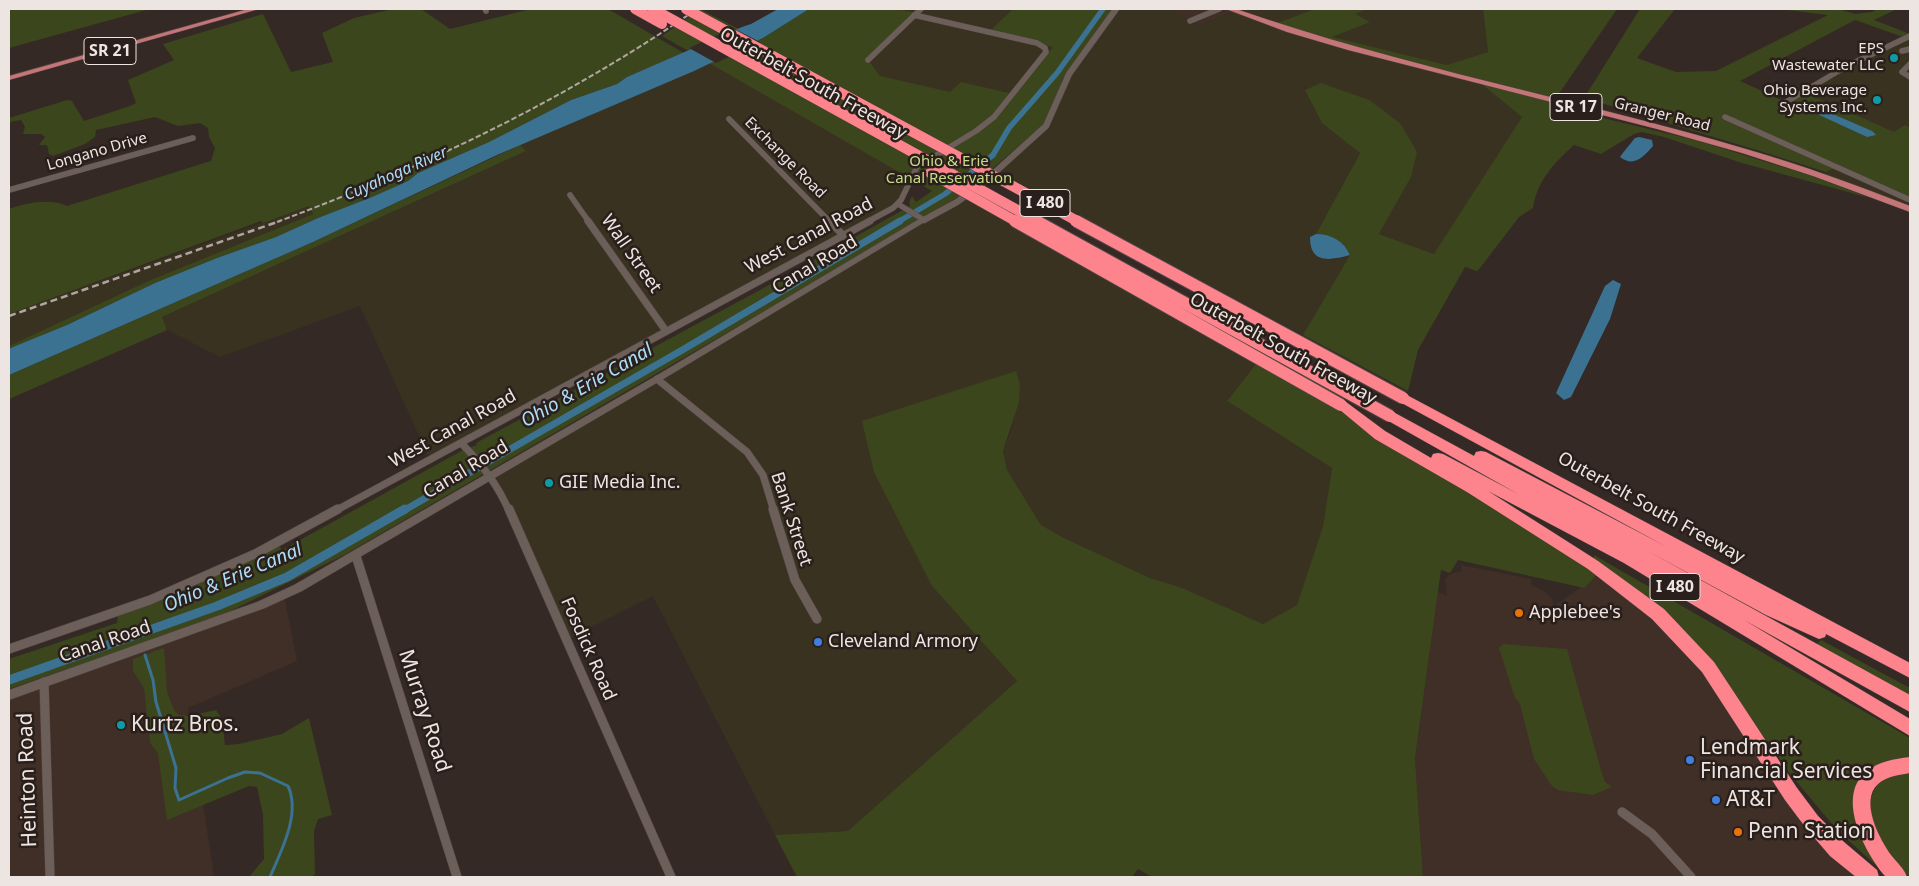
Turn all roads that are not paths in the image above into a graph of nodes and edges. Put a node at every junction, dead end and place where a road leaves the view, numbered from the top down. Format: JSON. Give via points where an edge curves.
{"nodes":[{"id":1,"x":255,"y":9,"type":"edge"},
{"id":2,"x":635,"y":9,"type":"edge"},
{"id":3,"x":653,"y":9,"type":"edge"},
{"id":4,"x":668,"y":9,"type":"edge"},
{"id":5,"x":686,"y":9,"type":"edge"},
{"id":6,"x":921,"y":9,"type":"edge"},
{"id":7,"x":1116,"y":9,"type":"edge"},
{"id":8,"x":1220,"y":9,"type":"edge"},
{"id":9,"x":1230,"y":9,"type":"edge"},
{"id":10,"x":914,"y":15,"type":"junction"},
{"id":11,"x":1190,"y":21,"type":"dead end"},
{"id":12,"x":1910,"y":36,"type":"edge"},
{"id":13,"x":1910,"y":49,"type":"edge"},
{"id":14,"x":1902,"y":51,"type":"dead end"},
{"id":15,"x":868,"y":60,"type":"dead end"},
{"id":16,"x":1910,"y":64,"type":"edge"},
{"id":17,"x":9,"y":78,"type":"edge"},
{"id":18,"x":1910,"y":78,"type":"edge"},
{"id":19,"x":1786,"y":102,"type":"dead end"},
{"id":20,"x":1725,"y":117,"type":"dead end"},
{"id":21,"x":729,"y":119,"type":"dead end"},
{"id":22,"x":193,"y":138,"type":"dead end"},
{"id":23,"x":9,"y":190,"type":"edge"},
{"id":24,"x":570,"y":195,"type":"dead end"},
{"id":25,"x":1910,"y":200,"type":"edge"},
{"id":26,"x":898,"y":204,"type":"junction"},
{"id":27,"x":1910,"y":210,"type":"edge"},
{"id":28,"x":924,"y":220,"type":"junction"},
{"id":29,"x":844,"y":236,"type":"junction"},
{"id":30,"x":666,"y":331,"type":"junction"},
{"id":31,"x":657,"y":379,"type":"junction"},
{"id":32,"x":1392,"y":418,"type":"junction"},
{"id":33,"x":461,"y":444,"type":"junction"},
{"id":34,"x":488,"y":473,"type":"junction"},
{"id":35,"x":356,"y":556,"type":"junction"},
{"id":36,"x":817,"y":619,"type":"dead end"},
{"id":37,"x":9,"y":649,"type":"edge"},
{"id":38,"x":1910,"y":671,"type":"edge"},
{"id":39,"x":1910,"y":675,"type":"edge"},
{"id":40,"x":44,"y":682,"type":"junction"},
{"id":41,"x":9,"y":695,"type":"edge"},
{"id":42,"x":1910,"y":704,"type":"edge"},
{"id":43,"x":1910,"y":728,"type":"edge"},
{"id":44,"x":1910,"y":765,"type":"edge"},
{"id":45,"x":1622,"y":812,"type":"dead end"},
{"id":46,"x":50,"y":877,"type":"edge"},
{"id":47,"x":457,"y":877,"type":"edge"},
{"id":48,"x":671,"y":877,"type":"edge"},
{"id":49,"x":1691,"y":877,"type":"edge"},
{"id":50,"x":1870,"y":877,"type":"edge"},
{"id":51,"x":1898,"y":877,"type":"edge"}],
"edges":[{"from":1,"to":17,"type":"main road","number":"SR 21"},
{"from":2,"to":32,"type":"highway","name":"Outerbelt South Freeway","number":"I 480","bridge":true,"via":[[1341,405]]},
{"from":3,"to":32,"type":"highway","bridge":true},
{"from":4,"to":32,"type":"highway"},
{"from":5,"to":32,"type":"highway","name":"Outerbelt South Freeway","number":"I 480","bridge":true},
{"from":6,"to":10,"type":"street"},
{"from":7,"to":28,"type":"street","name":"Canal Road","via":[[1069,74],[1046,126],[983,183]]},
{"from":8,"to":11,"type":"street"},
{"from":9,"to":27,"type":"main road","name":"Granger Road","number":"SR 17","via":[[1336,45],[1720,144],[1821,176]]},
{"from":10,"to":15,"type":"street"},
{"from":10,"to":26,"type":"street","name":"West Canal Road","via":[[1037,43],[1046,51],[994,117],[917,167]]},
{"from":12,"to":19,"type":"street","via":[[1893,42]]},
{"from":13,"to":14,"type":"street"},
{"from":16,"to":18,"type":"street","via":[[1902,72]]},
{"from":20,"to":25,"type":"street"},
{"from":21,"to":29,"type":"street","name":"Exchange Road"},
{"from":22,"to":23,"type":"street","name":"Longano Drive"},
{"from":24,"to":30,"type":"street","name":"Wall Street"},
{"from":26,"to":28,"type":"street","name":"West Canal Road"},
{"from":26,"to":29,"type":"street","name":"West Canal Road"},
{"from":28,"to":31,"type":"main road","name":"Canal Road"},
{"from":29,"to":30,"type":"street","name":"West Canal Road"},
{"from":30,"to":33,"type":"street","name":"West Canal Road"},
{"from":31,"to":34,"type":"main road","name":"Canal Road"},
{"from":31,"to":36,"type":"street","name":"Bank Street","via":[[747,452],[763,475],[795,580]]},
{"from":32,"to":38,"type":"highway","name":"Outerbelt South Freeway","number":"I 480"},
{"from":32,"to":39,"type":"highway","via":[[1524,480],[1772,610]]},
{"from":32,"to":42,"type":"highway"},
{"from":32,"to":43,"type":"highway","name":"Outerbelt South Freeway","number":"I 480","via":[[1514,500],[1629,559]]},
{"from":32,"to":50,"type":"highway","via":[[1472,488],[1614,580],[1658,614],[1708,667],[1812,822]]},
{"from":33,"to":34,"type":"street","name":"Fosdick Road"},
{"from":33,"to":37,"type":"street","name":"West Canal Road","via":[[214,573],[116,612]]},
{"from":34,"to":35,"type":"main road","name":"Canal Road"},
{"from":34,"to":48,"type":"street","name":"Fosdick Road","via":[[502,494]]},
{"from":35,"to":40,"type":"main road","name":"Canal Road","via":[[261,605]]},
{"from":35,"to":47,"type":"street","name":"Murray Road"},
{"from":40,"to":41,"type":"main road","name":"Canal Road"},
{"from":40,"to":46,"type":"street","name":"Heinton Road"},
{"from":44,"to":51,"type":"highway","via":[[1896,766],[1876,774],[1864,789],[1861,800],[1862,819],[1873,846]]},
{"from":45,"to":49,"type":"street","via":[[1652,834]]}]}
